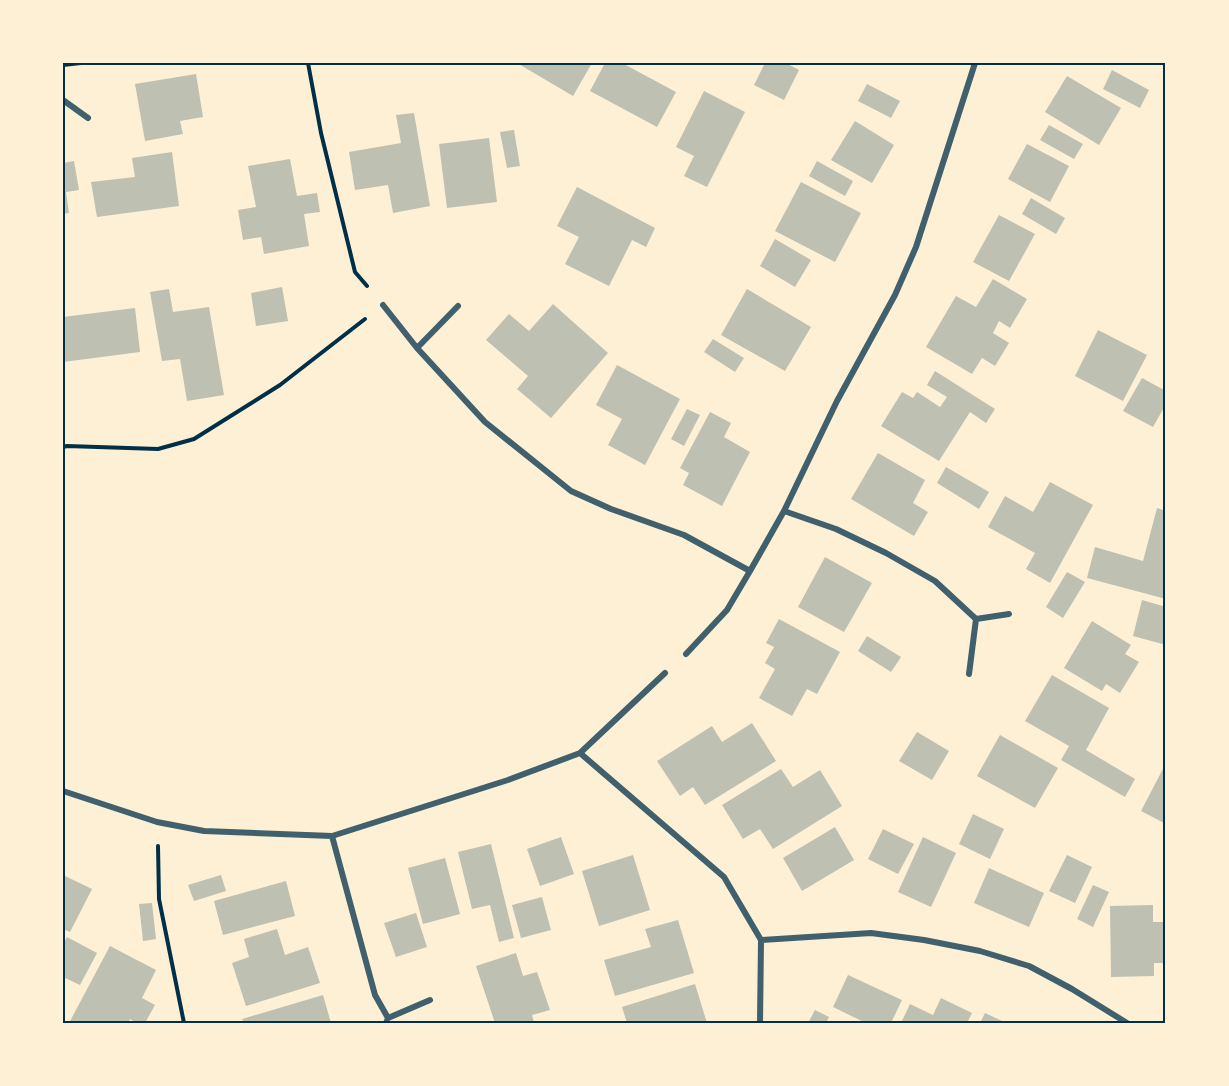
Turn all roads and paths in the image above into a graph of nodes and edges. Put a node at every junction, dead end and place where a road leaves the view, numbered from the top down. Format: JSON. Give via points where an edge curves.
{"nodes":[{"id":1,"x":81,"y":63,"type":"edge"},
{"id":2,"x":308,"y":63,"type":"edge"},
{"id":3,"x":975,"y":63,"type":"edge"},
{"id":4,"x":63,"y":65,"type":"edge"},
{"id":5,"x":63,"y":100,"type":"edge"},
{"id":6,"x":88,"y":118,"type":"dead end"},
{"id":7,"x":383,"y":305,"type":"junction"},
{"id":8,"x":458,"y":306,"type":"dead end"},
{"id":9,"x":417,"y":348,"type":"junction"},
{"id":10,"x":63,"y":447,"type":"edge"},
{"id":11,"x":784,"y":511,"type":"junction"},
{"id":12,"x":750,"y":572,"type":"junction"},
{"id":13,"x":1009,"y":614,"type":"dead end"},
{"id":14,"x":976,"y":619,"type":"junction"},
{"id":15,"x":686,"y":654,"type":"dead end"},
{"id":16,"x":665,"y":673,"type":"dead end"},
{"id":17,"x":969,"y":674,"type":"dead end"},
{"id":18,"x":580,"y":753,"type":"junction"},
{"id":19,"x":63,"y":791,"type":"edge"},
{"id":20,"x":157,"y":822,"type":"junction"},
{"id":21,"x":332,"y":836,"type":"junction"},
{"id":22,"x":761,"y":940,"type":"junction"},
{"id":23,"x":430,"y":1000,"type":"dead end"},
{"id":24,"x":387,"y":1020,"type":"edge"},
{"id":25,"x":184,"y":1023,"type":"edge"},
{"id":26,"x":760,"y":1023,"type":"edge"},
{"id":27,"x":1127,"y":1023,"type":"edge"}],
"edges":[{"from":1,"to":4,"type":"path"},
{"from":2,"to":7,"type":"path","via":[[355,272]]},
{"from":3,"to":11,"type":"street","via":[[916,247]]},
{"from":5,"to":6,"type":"street"},
{"from":7,"to":9,"type":"street"},
{"from":7,"to":10,"type":"path","via":[[279,384],[194,439],[158,449]]},
{"from":8,"to":9,"type":"street"},
{"from":9,"to":12,"type":"street","via":[[485,422],[571,491],[684,535]]},
{"from":11,"to":12,"type":"street"},
{"from":11,"to":14,"type":"street","via":[[836,529],[886,553],[935,581]]},
{"from":12,"to":15,"type":"street","via":[[727,610]]},
{"from":13,"to":14,"type":"street"},
{"from":14,"to":17,"type":"street"},
{"from":16,"to":18,"type":"street"},
{"from":18,"to":21,"type":"street"},
{"from":18,"to":22,"type":"street","via":[[724,877]]},
{"from":19,"to":20,"type":"street"},
{"from":20,"to":21,"type":"street","via":[[204,831]]},
{"from":20,"to":25,"type":"path","via":[[159,899]]},
{"from":21,"to":24,"type":"street","via":[[375,995]]},
{"from":22,"to":26,"type":"street"},
{"from":22,"to":27,"type":"street","via":[[871,933],[980,951],[1029,966]]},
{"from":23,"to":24,"type":"street"}]}
